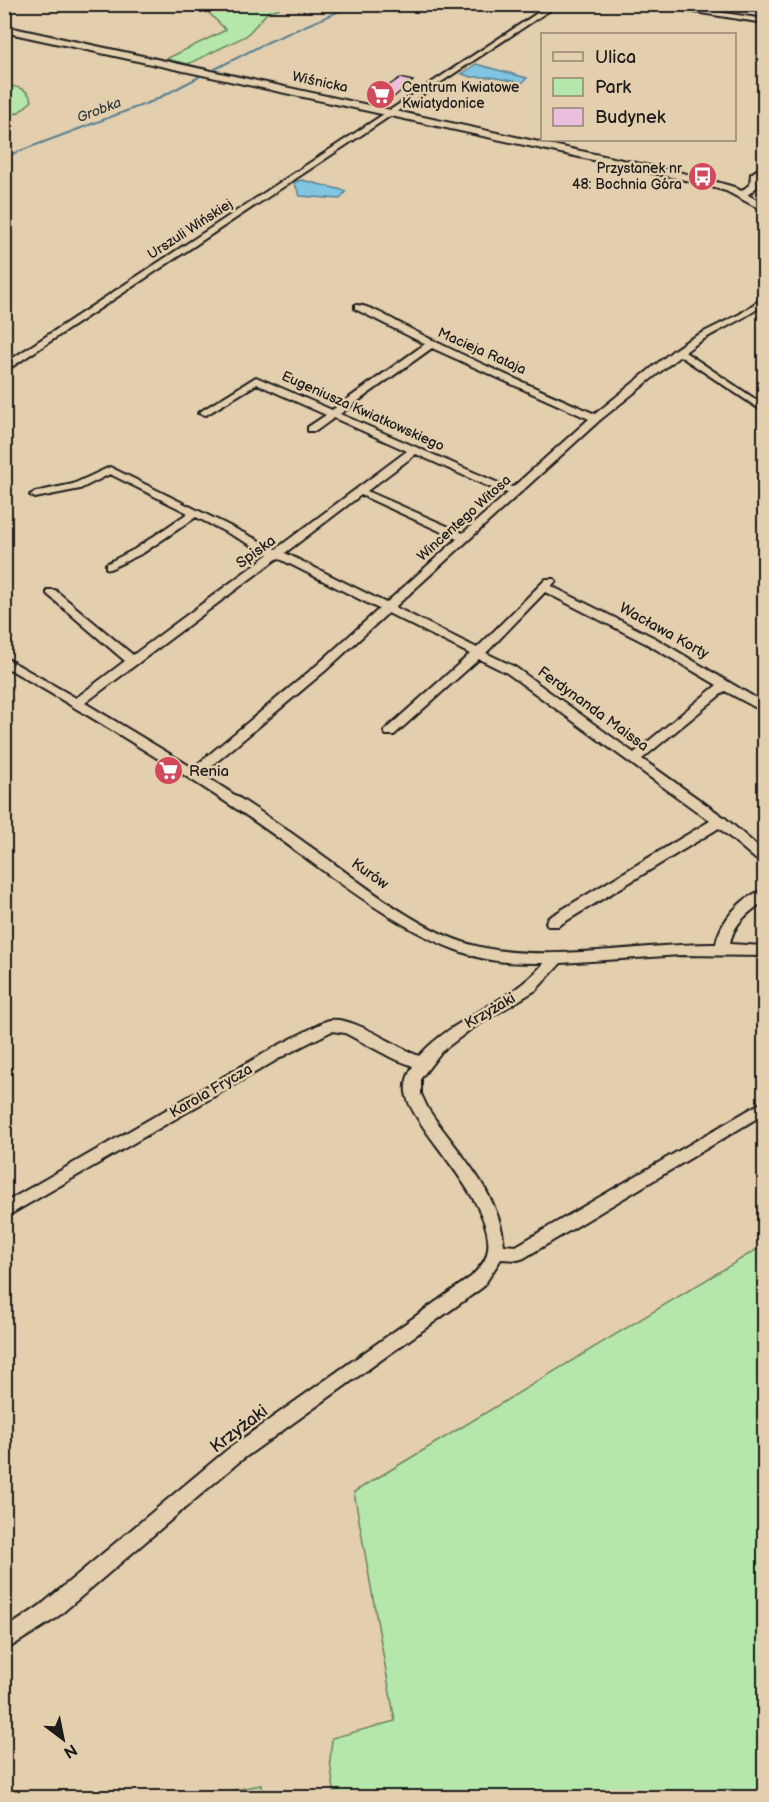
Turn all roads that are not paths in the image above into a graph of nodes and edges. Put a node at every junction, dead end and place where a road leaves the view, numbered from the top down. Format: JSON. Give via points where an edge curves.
{"nodes":[{"id":1,"x":556,"y":4,"type":"edge"},
{"id":2,"x":647,"y":4,"type":"edge"},
{"id":3,"x":765,"y":21,"type":"edge"},
{"id":4,"x":4,"y":29,"type":"edge"},
{"id":5,"x":391,"y":113,"type":"junction"},
{"id":6,"x":765,"y":169,"type":"edge"},
{"id":7,"x":747,"y":192,"type":"junction"},
{"id":8,"x":765,"y":208,"type":"edge"},
{"id":9,"x":765,"y":300,"type":"edge"},
{"id":10,"x":358,"y":308,"type":"dead end"},
{"id":11,"x":432,"y":344,"type":"junction"},
{"id":12,"x":678,"y":351,"type":"junction"},
{"id":13,"x":4,"y":369,"type":"edge"},
{"id":14,"x":765,"y":409,"type":"edge"},
{"id":15,"x":203,"y":413,"type":"dead end"},
{"id":16,"x":332,"y":414,"type":"junction"},
{"id":17,"x":596,"y":418,"type":"junction"},
{"id":18,"x":312,"y":429,"type":"dead end"},
{"id":19,"x":415,"y":450,"type":"junction"},
{"id":20,"x":516,"y":491,"type":"junction"},
{"id":21,"x":362,"y":492,"type":"junction"},
{"id":22,"x":35,"y":495,"type":"dead end"},
{"id":23,"x":195,"y":513,"type":"junction"},
{"id":24,"x":465,"y":538,"type":"junction"},
{"id":25,"x":279,"y":554,"type":"junction"},
{"id":26,"x":110,"y":566,"type":"dead end"},
{"id":27,"x":51,"y":592,"type":"dead end"},
{"id":28,"x":388,"y":607,"type":"junction"},
{"id":29,"x":477,"y":654,"type":"junction"},
{"id":30,"x":4,"y":661,"type":"edge"},
{"id":31,"x":134,"y":661,"type":"junction"},
{"id":32,"x":729,"y":687,"type":"junction"},
{"id":33,"x":78,"y":703,"type":"junction"},
{"id":34,"x":765,"y":708,"type":"edge"},
{"id":35,"x":390,"y":732,"type":"dead end"},
{"id":36,"x":634,"y":759,"type":"junction"},
{"id":37,"x":194,"y":774,"type":"junction"},
{"id":38,"x":720,"y":821,"type":"junction"},
{"id":39,"x":765,"y":859,"type":"edge"},
{"id":40,"x":765,"y":895,"type":"edge"},
{"id":41,"x":553,"y":922,"type":"dead end"},
{"id":42,"x":722,"y":950,"type":"junction"},
{"id":43,"x":765,"y":951,"type":"edge"},
{"id":44,"x":532,"y":956,"type":"junction"},
{"id":45,"x":559,"y":956,"type":"junction"},
{"id":46,"x":542,"y":973,"type":"junction"},
{"id":47,"x":424,"y":1064,"type":"junction"},
{"id":48,"x":765,"y":1107,"type":"edge"},
{"id":49,"x":4,"y":1210,"type":"edge"},
{"id":50,"x":496,"y":1252,"type":"junction"},
{"id":51,"x":4,"y":1642,"type":"edge"}],
"edges":[{"from":1,"to":5,"type":"street","name":"Urszuli Wińskiej"},
{"from":2,"to":3,"type":"street"},
{"from":4,"to":5,"type":"main road","name":"Wiśnicka"},
{"from":5,"to":7,"type":"main road","name":"Wiśnicka"},
{"from":5,"to":13,"type":"street","name":"Urszuli Wińskiej"},
{"from":6,"to":7,"type":"street","via":[[754,176]]},
{"from":7,"to":8,"type":"main road","name":"Wiśnicka"},
{"from":9,"to":12,"type":"street","name":"Wincentego Witosa"},
{"from":10,"to":11,"type":"street","name":"Macieja Rataja"},
{"from":11,"to":16,"type":"street"},
{"from":11,"to":17,"type":"street","name":"Macieja Rataja"},
{"from":12,"to":14,"type":"street"},
{"from":12,"to":17,"type":"street","name":"Wincentego Witosa"},
{"from":15,"to":16,"type":"street","name":"Eugeniusza Kwiatkowskiego","via":[[256,380]]},
{"from":16,"to":18,"type":"street"},
{"from":16,"to":19,"type":"street","name":"Eugeniusza Kwiatkowskiego"},
{"from":17,"to":20,"type":"street","name":"Wincentego Witosa"},
{"from":19,"to":20,"type":"street","name":"Eugeniusza Kwiatkowskiego","via":[[500,488]]},
{"from":19,"to":21,"type":"street","name":"Spiska"},
{"from":20,"to":24,"type":"street","name":"Wincentego Witosa"},
{"from":21,"to":24,"type":"street"},
{"from":21,"to":25,"type":"street","name":"Spiska"},
{"from":22,"to":23,"type":"street","name":"Ferdynanda Maissa","via":[[69,489],[110,470]]},
{"from":23,"to":25,"type":"street","name":"Ferdynanda Maissa"},
{"from":23,"to":26,"type":"street"},
{"from":24,"to":28,"type":"street","name":"Wincentego Witosa"},
{"from":25,"to":28,"type":"street","name":"Ferdynanda Maissa"},
{"from":25,"to":31,"type":"street","name":"Spiska"},
{"from":27,"to":31,"type":"street"},
{"from":28,"to":29,"type":"street","name":"Ferdynanda Maissa"},
{"from":28,"to":37,"type":"street","name":"Wincentego Witosa"},
{"from":29,"to":32,"type":"street","name":"Wacława Korty","via":[[548,583]]},
{"from":29,"to":35,"type":"street"},
{"from":29,"to":36,"type":"street","name":"Ferdynanda Maissa","via":[[511,670]]},
{"from":30,"to":33,"type":"street","name":"Kurów"},
{"from":31,"to":33,"type":"street","name":"Spiska"},
{"from":32,"to":34,"type":"street","name":"Wacława Korty"},
{"from":32,"to":36,"type":"street","via":[[722,687]]},
{"from":33,"to":37,"type":"street","name":"Kurów"},
{"from":36,"to":38,"type":"street","name":"Ferdynanda Maissa"},
{"from":37,"to":44,"type":"street","name":"Kurów","via":[[432,934],[479,952]]},
{"from":38,"to":39,"type":"street","name":"Ferdynanda Maissa"},
{"from":38,"to":41,"type":"street"},
{"from":40,"to":42,"type":"street","via":[[734,917],[727,926]]},
{"from":42,"to":43,"type":"street","name":"Kurów"},
{"from":42,"to":45,"type":"street","name":"Kurów"},
{"from":44,"to":45,"type":"street","name":"Kurów"},
{"from":44,"to":46,"type":"street"},
{"from":45,"to":46,"type":"street","name":"Krzyżaki"},
{"from":46,"to":47,"type":"street","name":"Krzyżaki","via":[[534,985],[453,1033],[431,1052]]},
{"from":47,"to":49,"type":"street","name":"Karola Frycza","via":[[348,1027],[331,1025]]},
{"from":47,"to":50,"type":"street","name":"Krzyżaki","via":[[414,1080],[413,1095],[421,1112],[485,1199],[495,1226]]},
{"from":48,"to":50,"type":"street","via":[[518,1253]]},
{"from":50,"to":51,"type":"street","name":"Krzyżaki","via":[[477,1282],[234,1455],[48,1612]]}]}
